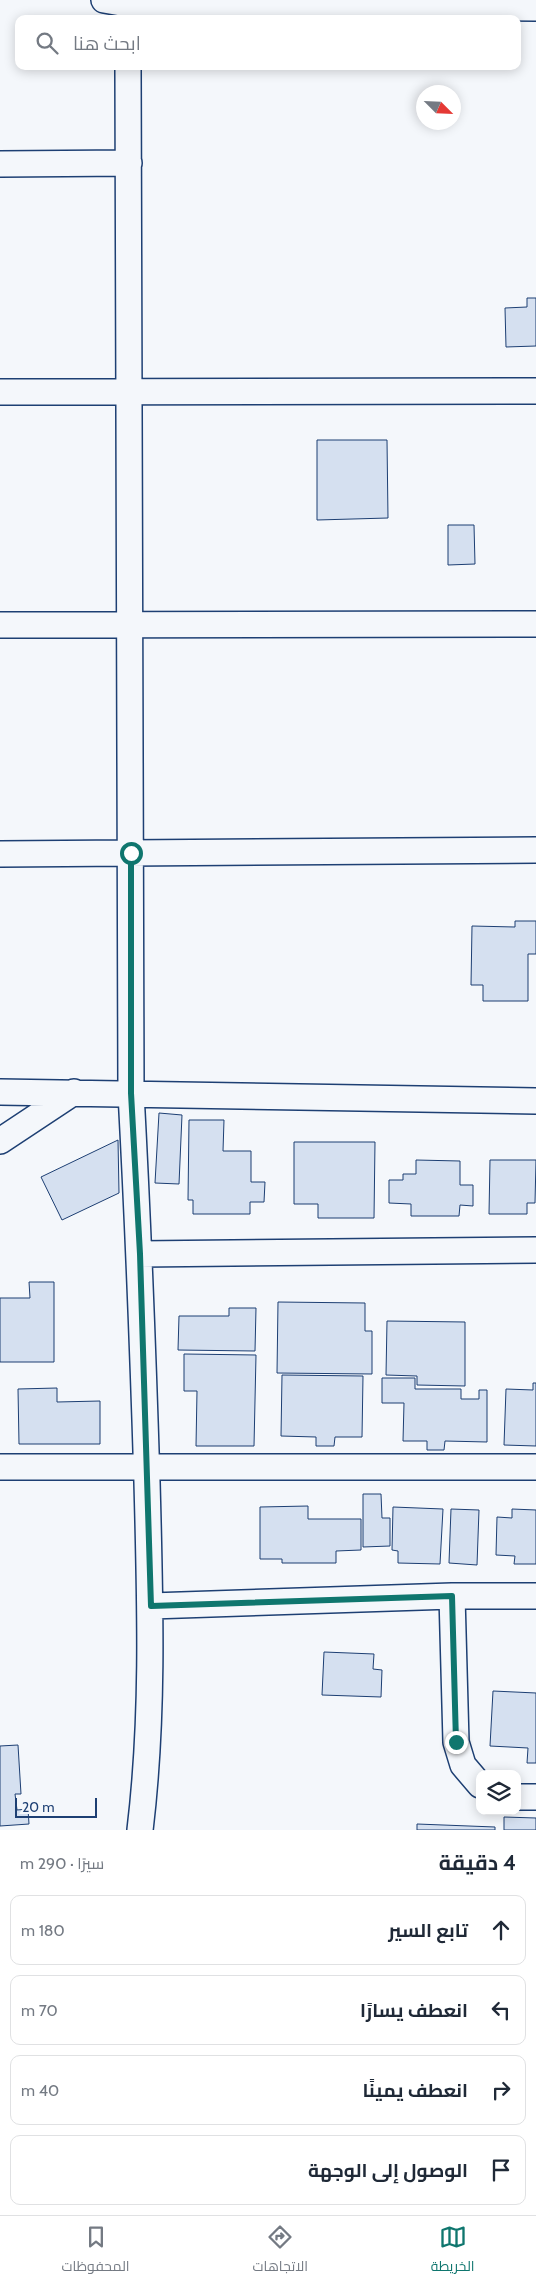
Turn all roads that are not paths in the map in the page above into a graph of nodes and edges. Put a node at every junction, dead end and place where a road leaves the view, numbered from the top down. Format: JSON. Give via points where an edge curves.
{"nodes":[{"id":1,"x":121,"y":6,"type":"edge"},
{"id":2,"x":536,"y":8,"type":"edge"},
{"id":3,"x":128,"y":70,"type":"edge"},
{"id":4,"x":129,"y":163,"type":"junction"},
{"id":5,"x":0,"y":164,"type":"edge"},
{"id":6,"x":536,"y":391,"type":"edge"},
{"id":7,"x":0,"y":392,"type":"edge"},
{"id":8,"x":130,"y":392,"type":"junction"},
{"id":9,"x":536,"y":624,"type":"edge"},
{"id":10,"x":0,"y":625,"type":"edge"},
{"id":11,"x":130,"y":626,"type":"junction"},
{"id":12,"x":536,"y":850,"type":"edge"},
{"id":13,"x":131,"y":853,"type":"junction"},
{"id":14,"x":0,"y":854,"type":"edge"},
{"id":15,"x":0,"y":1092,"type":"edge"},
{"id":16,"x":74,"y":1092,"type":"junction"},
{"id":17,"x":131,"y":1093,"type":"junction"},
{"id":18,"x":536,"y":1101,"type":"edge"},
{"id":19,"x":0,"y":1141,"type":"edge"},
{"id":20,"x":536,"y":1250,"type":"edge"},
{"id":21,"x":140,"y":1254,"type":"junction"},
{"id":22,"x":0,"y":1467,"type":"edge"},
{"id":23,"x":146,"y":1467,"type":"junction"},
{"id":24,"x":536,"y":1467,"type":"edge"},
{"id":25,"x":452,"y":1596,"type":"junction"},
{"id":26,"x":536,"y":1596,"type":"edge"},
{"id":27,"x":151,"y":1606,"type":"junction"},
{"id":28,"x":476,"y":1780,"type":"edge"},
{"id":29,"x":521,"y":1797,"type":"edge"},
{"id":30,"x":536,"y":1797,"type":"edge"},
{"id":31,"x":140,"y":1830,"type":"edge"}],
"edges":[{"from":1,"to":2,"type":"street"},
{"from":3,"to":4,"type":"street"},
{"from":4,"to":5,"type":"street"},
{"from":4,"to":8,"type":"street"},
{"from":6,"to":8,"type":"street"},
{"from":7,"to":8,"type":"street"},
{"from":8,"to":11,"type":"street"},
{"from":9,"to":11,"type":"street"},
{"from":10,"to":11,"type":"street"},
{"from":11,"to":13,"type":"street"},
{"from":12,"to":13,"type":"street"},
{"from":13,"to":14,"type":"street"},
{"from":13,"to":17,"type":"street"},
{"from":15,"to":16,"type":"street"},
{"from":16,"to":17,"type":"street"},
{"from":16,"to":19,"type":"street"},
{"from":17,"to":18,"type":"street"},
{"from":17,"to":21,"type":"street"},
{"from":20,"to":21,"type":"street"},
{"from":21,"to":23,"type":"street"},
{"from":22,"to":23,"type":"street"},
{"from":23,"to":24,"type":"street"},
{"from":23,"to":27,"type":"street"},
{"from":25,"to":26,"type":"street"},
{"from":25,"to":27,"type":"street"},
{"from":25,"to":28,"type":"street","via":[[456,1742],[463,1765]]},
{"from":27,"to":31,"type":"street","via":[[148,1736]]},
{"from":29,"to":30,"type":"street"}]}
